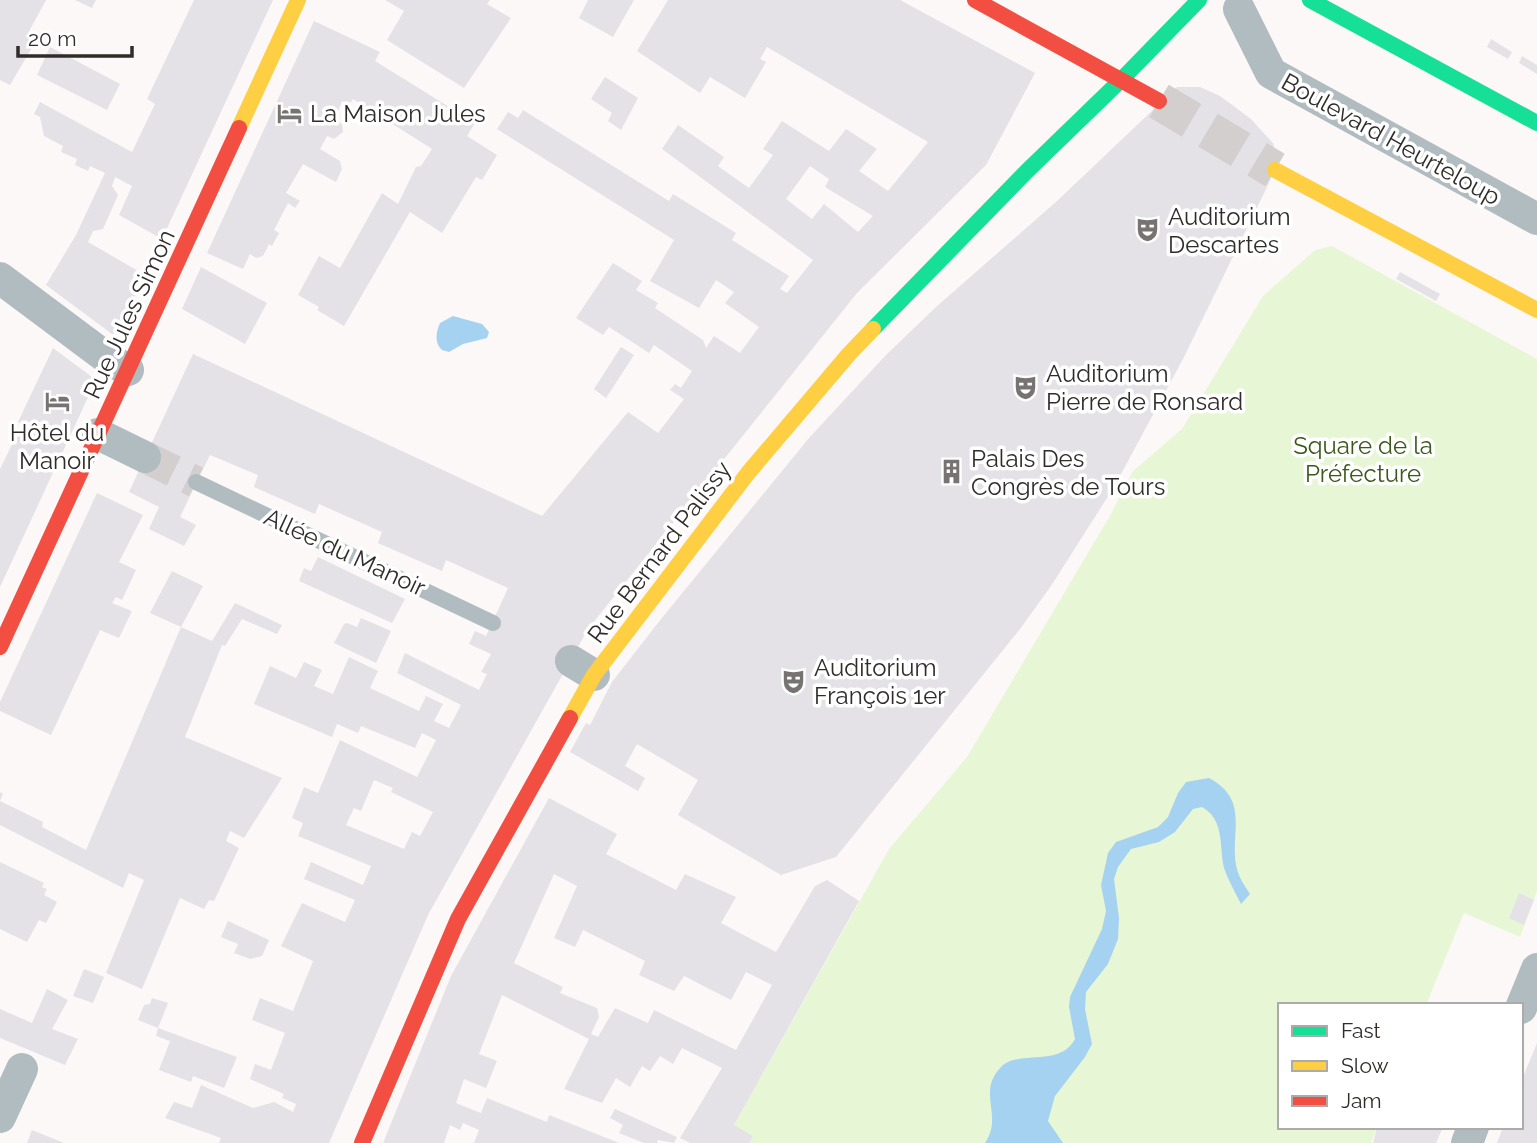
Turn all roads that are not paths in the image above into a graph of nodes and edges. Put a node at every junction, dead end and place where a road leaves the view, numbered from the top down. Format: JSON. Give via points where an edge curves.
{"nodes":[{"id":1,"x":298,"y":0,"type":"edge"},
{"id":2,"x":975,"y":0,"type":"edge"},
{"id":3,"x":1199,"y":0,"type":"edge"},
{"id":4,"x":1310,"y":0,"type":"edge"},
{"id":5,"x":1239,"y":9,"type":"dead end"},
{"id":6,"x":1122,"y":79,"type":"junction"},
{"id":7,"x":1158,"y":101,"type":"tunnel mouth"},
{"id":8,"x":1537,"y":123,"type":"edge"},
{"id":9,"x":1275,"y":170,"type":"tunnel mouth"},
{"id":10,"x":1537,"y":219,"type":"edge"},
{"id":11,"x":0,"y":278,"type":"edge"},
{"id":12,"x":1537,"y":310,"type":"edge"},
{"id":13,"x":128,"y":370,"type":"junction"},
{"id":14,"x":98,"y":434,"type":"junction"},
{"id":15,"x":145,"y":457,"type":"tunnel mouth"},
{"id":16,"x":197,"y":482,"type":"tunnel mouth"},
{"id":17,"x":493,"y":623,"type":"dead end"},
{"id":18,"x":0,"y":647,"type":"edge"},
{"id":19,"x":1537,"y":970,"type":"edge"},
{"id":20,"x":1523,"y":1003,"type":"edge"},
{"id":21,"x":22,"y":1069,"type":"dead end"},
{"id":22,"x":0,"y":1117,"type":"edge"},
{"id":23,"x":362,"y":1143,"type":"edge"}],
"edges":[{"from":1,"to":13,"type":"street","name":"Rue Jules Simon"},
{"from":2,"to":6,"type":"street"},
{"from":3,"to":6,"type":"street","name":"Rue Bernard Palissy"},
{"from":4,"to":8,"type":"street"},
{"from":5,"to":10,"type":"street","name":"Boulevard Heurteloup","via":[[1271,73]]},
{"from":6,"to":7,"type":"street"},
{"from":6,"to":23,"type":"street","name":"Rue Bernard Palissy","via":[[849,354],[582,668],[458,919]]},
{"from":9,"to":12,"type":"street"},
{"from":11,"to":13,"type":"street"},
{"from":13,"to":14,"type":"street","name":"Rue Jules Simon"},
{"from":14,"to":15,"type":"street"},
{"from":14,"to":18,"type":"street","name":"Rue Jules Simon"},
{"from":16,"to":17,"type":"lane","name":"Allée du Manoir"},
{"from":19,"to":20,"type":"street"},
{"from":21,"to":22,"type":"street"}]}
